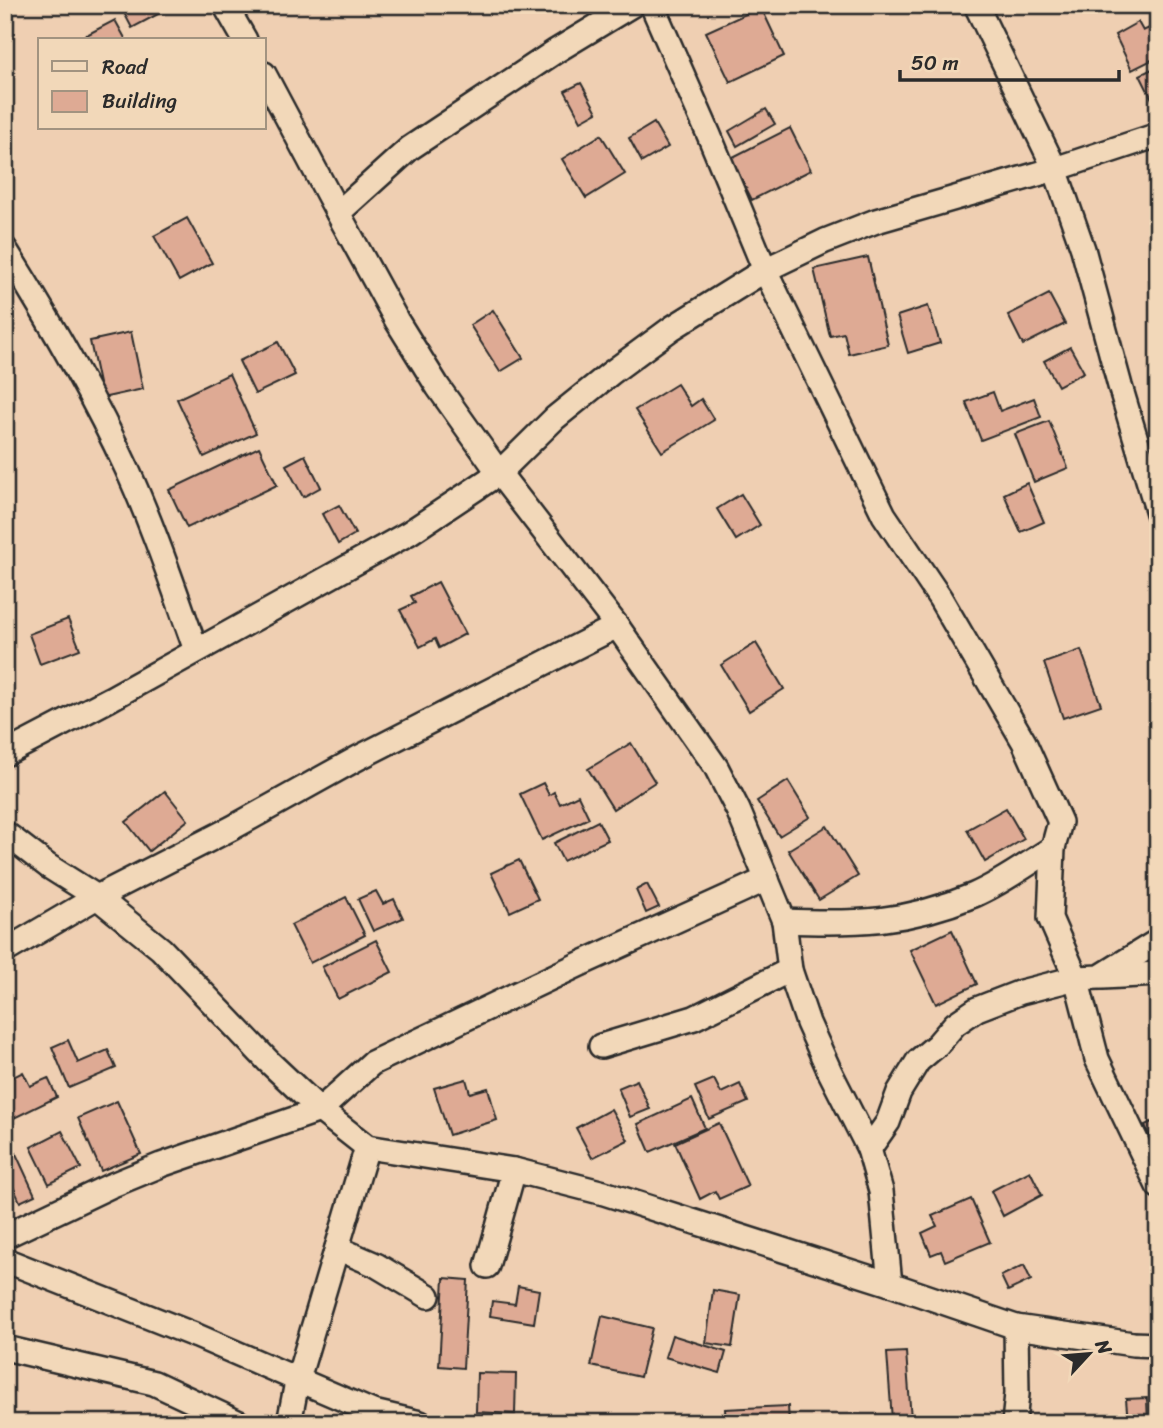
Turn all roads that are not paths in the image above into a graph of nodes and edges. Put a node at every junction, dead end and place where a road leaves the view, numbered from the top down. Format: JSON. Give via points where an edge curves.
{"nodes":[{"id":1,"x":225,"y":5,"type":"edge"},
{"id":2,"x":632,"y":5,"type":"edge"},
{"id":3,"x":652,"y":5,"type":"edge"},
{"id":4,"x":976,"y":5,"type":"edge"},
{"id":5,"x":244,"y":38,"type":"edge"},
{"id":6,"x":266,"y":78,"type":"edge"},
{"id":7,"x":1158,"y":135,"type":"edge"},
{"id":8,"x":1055,"y":169,"type":"junction"},
{"id":9,"x":338,"y":213,"type":"junction"},
{"id":10,"x":5,"y":249,"type":"edge"},
{"id":11,"x":765,"y":270,"type":"junction"},
{"id":12,"x":499,"y":473,"type":"junction"},
{"id":13,"x":1158,"y":513,"type":"edge"},
{"id":14,"x":617,"y":626,"type":"junction"},
{"id":15,"x":196,"y":650,"type":"junction"},
{"id":16,"x":5,"y":754,"type":"edge"},
{"id":17,"x":5,"y":833,"type":"edge"},
{"id":18,"x":1053,"y":848,"type":"junction"},
{"id":19,"x":766,"y":879,"type":"junction"},
{"id":20,"x":97,"y":897,"type":"junction"},
{"id":21,"x":784,"y":921,"type":"junction"},
{"id":22,"x":1158,"y":942,"type":"edge"},
{"id":23,"x":5,"y":951,"type":"edge"},
{"id":24,"x":790,"y":970,"type":"junction"},
{"id":25,"x":1158,"y":974,"type":"edge"},
{"id":26,"x":1100,"y":977,"type":"junction"},
{"id":27,"x":1076,"y":978,"type":"junction"},
{"id":28,"x":601,"y":1046,"type":"dead end"},
{"id":29,"x":320,"y":1110,"type":"junction"},
{"id":30,"x":367,"y":1147,"type":"junction"},
{"id":31,"x":869,"y":1149,"type":"junction"},
{"id":32,"x":514,"y":1170,"type":"junction"},
{"id":33,"x":1158,"y":1186,"type":"edge"},
{"id":34,"x":5,"y":1236,"type":"edge"},
{"id":35,"x":337,"y":1248,"type":"junction"},
{"id":36,"x":5,"y":1259,"type":"edge"},
{"id":37,"x":487,"y":1266,"type":"dead end"},
{"id":38,"x":890,"y":1284,"type":"junction"},
{"id":39,"x":428,"y":1296,"type":"dead end"},
{"id":40,"x":1016,"y":1327,"type":"junction"},
{"id":41,"x":1158,"y":1345,"type":"edge"},
{"id":42,"x":5,"y":1348,"type":"edge"},
{"id":43,"x":297,"y":1381,"type":"junction"},
{"id":44,"x":239,"y":1423,"type":"edge"},
{"id":45,"x":289,"y":1423,"type":"edge"},
{"id":46,"x":420,"y":1423,"type":"edge"},
{"id":47,"x":1014,"y":1423,"type":"edge"}],
"edges":[{"from":1,"to":5,"type":"street"},
{"from":2,"to":9,"type":"street","via":[[410,148]]},
{"from":3,"to":11,"type":"street"},
{"from":4,"to":8,"type":"street"},
{"from":6,"to":9,"type":"street"},
{"from":7,"to":8,"type":"street"},
{"from":8,"to":11,"type":"street","via":[[876,221]]},
{"from":8,"to":13,"type":"street","via":[[1083,249]]},
{"from":9,"to":12,"type":"street","via":[[397,321]]},
{"from":10,"to":15,"type":"street","via":[[83,379],[127,470]]},
{"from":11,"to":12,"type":"street","via":[[611,373],[555,418]]},
{"from":11,"to":18,"type":"street","via":[[884,515],[940,598],[1024,742],[1060,822]]},
{"from":12,"to":14,"type":"street"},
{"from":12,"to":15,"type":"street","via":[[409,533]]},
{"from":14,"to":19,"type":"street","via":[[716,767]]},
{"from":14,"to":20,"type":"street"},
{"from":15,"to":16,"type":"street"},
{"from":17,"to":20,"type":"street"},
{"from":18,"to":21,"type":"street","via":[[973,895],[912,915],[844,924]]},
{"from":18,"to":27,"type":"street","via":[[1050,918]]},
{"from":19,"to":21,"type":"street"},
{"from":19,"to":29,"type":"street","via":[[372,1063]]},
{"from":20,"to":23,"type":"street"},
{"from":20,"to":29,"type":"street","via":[[161,949]]},
{"from":21,"to":24,"type":"street"},
{"from":22,"to":26,"type":"street"},
{"from":24,"to":28,"type":"street","via":[[694,1018]]},
{"from":24,"to":31,"type":"street","via":[[808,1023]]},
{"from":25,"to":26,"type":"street"},
{"from":26,"to":27,"type":"street"},
{"from":27,"to":31,"type":"street","via":[[1010,996],[955,1024],[918,1062]]},
{"from":27,"to":33,"type":"street","via":[[1097,1059]]},
{"from":29,"to":30,"type":"street"},
{"from":29,"to":34,"type":"street","via":[[110,1186]]},
{"from":30,"to":32,"type":"street"},
{"from":30,"to":35,"type":"street"},
{"from":31,"to":38,"type":"street","via":[[881,1191]]},
{"from":32,"to":37,"type":"street"},
{"from":32,"to":38,"type":"street","via":[[604,1193]]},
{"from":35,"to":39,"type":"street"},
{"from":35,"to":43,"type":"street"},
{"from":36,"to":43,"type":"street"},
{"from":38,"to":40,"type":"street"},
{"from":40,"to":41,"type":"street"},
{"from":40,"to":47,"type":"street"},
{"from":42,"to":44,"type":"street","via":[[155,1383]]},
{"from":43,"to":45,"type":"street"},
{"from":43,"to":46,"type":"street","via":[[373,1412]]}]}
